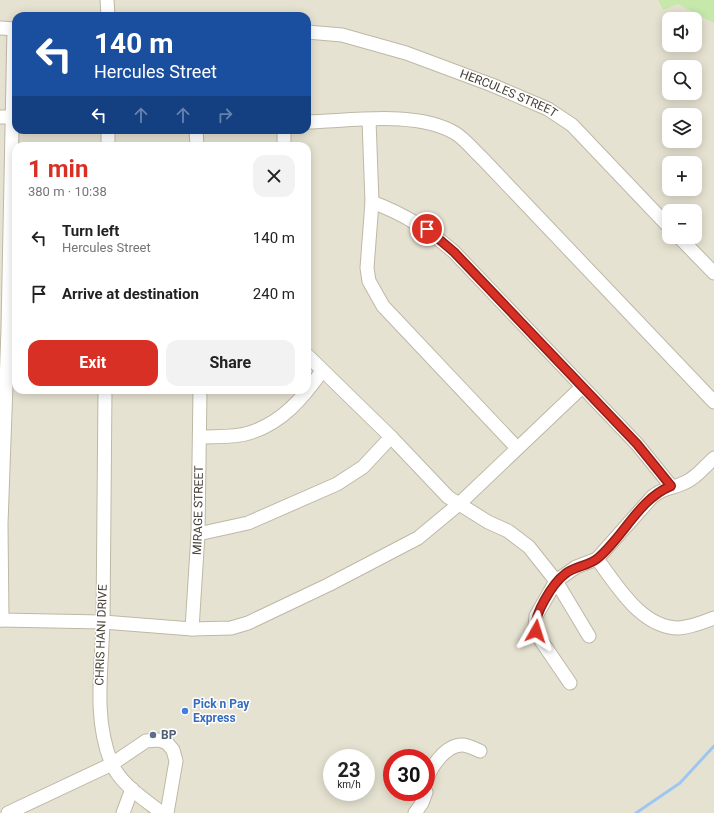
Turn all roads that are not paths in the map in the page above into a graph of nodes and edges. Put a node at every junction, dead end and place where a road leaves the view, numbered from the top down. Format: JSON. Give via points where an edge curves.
{"nodes":[{"id":1,"x":107,"y":0,"type":"edge"},
{"id":2,"x":108,"y":12,"type":"edge"},
{"id":3,"x":0,"y":28,"type":"edge"},
{"id":4,"x":12,"y":29,"type":"edge"},
{"id":5,"x":311,"y":32,"type":"edge"},
{"id":6,"x":0,"y":117,"type":"edge"},
{"id":7,"x":12,"y":117,"type":"edge"},
{"id":8,"x":369,"y":120,"type":"junction"},
{"id":9,"x":311,"y":122,"type":"edge"},
{"id":10,"x":12,"y":128,"type":"edge"},
{"id":11,"x":372,"y":202,"type":"junction"},
{"id":12,"x":5,"y":206,"type":"edge"},
{"id":13,"x":662,"y":220,"type":"edge"},
{"id":14,"x":686,"y":244,"type":"edge"},
{"id":15,"x":714,"y":273,"type":"edge"},
{"id":16,"x":12,"y":329,"type":"edge"},
{"id":17,"x":311,"y":359,"type":"edge"},
{"id":18,"x":322,"y":371,"type":"junction"},
{"id":19,"x":311,"y":386,"type":"edge"},
{"id":20,"x":582,"y":387,"type":"junction"},
{"id":21,"x":105,"y":394,"type":"edge"},
{"id":22,"x":200,"y":394,"type":"edge"},
{"id":23,"x":305,"y":394,"type":"edge"},
{"id":24,"x":714,"y":402,"type":"edge"},
{"id":25,"x":200,"y":437,"type":"junction"},
{"id":26,"x":391,"y":437,"type":"junction"},
{"id":27,"x":517,"y":448,"type":"junction"},
{"id":28,"x":714,"y":458,"type":"edge"},
{"id":29,"x":671,"y":486,"type":"junction"},
{"id":30,"x":459,"y":504,"type":"junction"},
{"id":31,"x":1,"y":524,"type":"edge"},
{"id":32,"x":198,"y":534,"type":"junction"},
{"id":33,"x":597,"y":559,"type":"junction"},
{"id":34,"x":556,"y":581,"type":"junction"},
{"id":35,"x":714,"y":618,"type":"edge"},
{"id":36,"x":1,"y":620,"type":"edge"},
{"id":37,"x":103,"y":622,"type":"junction"},
{"id":38,"x":192,"y":629,"type":"junction"},
{"id":39,"x":589,"y":636,"type":"dead end"},
{"id":40,"x":570,"y":683,"type":"dead end"},
{"id":41,"x":480,"y":751,"type":"dead end"},
{"id":42,"x":112,"y":764,"type":"junction"},
{"id":43,"x":435,"y":766,"type":"edge"},
{"id":44,"x":132,"y":789,"type":"junction"},
{"id":45,"x":423,"y":801,"type":"edge"},
{"id":46,"x":8,"y":813,"type":"edge"},
{"id":47,"x":123,"y":813,"type":"edge"},
{"id":48,"x":162,"y":813,"type":"edge"},
{"id":49,"x":167,"y":813,"type":"edge"},
{"id":50,"x":415,"y":813,"type":"edge"}],
"edges":[{"from":1,"to":2,"type":"street"},
{"from":3,"to":4,"type":"street"},
{"from":5,"to":13,"type":"street","name":"HERCULES STREET","via":[[342,35],[406,53],[548,109],[572,125]]},
{"from":6,"to":7,"type":"street"},
{"from":8,"to":9,"type":"street"},
{"from":8,"to":11,"type":"street"},
{"from":8,"to":24,"type":"street","via":[[406,118],[456,133]]},
{"from":10,"to":12,"type":"street"},
{"from":11,"to":20,"type":"street","via":[[398,212],[427,229]]},
{"from":11,"to":27,"type":"street","via":[[367,268],[369,281],[375,293],[383,306]]},
{"from":12,"to":16,"type":"street"},
{"from":14,"to":15,"type":"street"},
{"from":16,"to":31,"type":"street"},
{"from":17,"to":18,"type":"street"},
{"from":18,"to":19,"type":"street"},
{"from":18,"to":26,"type":"street"},
{"from":20,"to":27,"type":"street"},
{"from":20,"to":29,"type":"street","via":[[637,444]]},
{"from":21,"to":37,"type":"street","name":"CHRIS HANI DRIVE"},
{"from":22,"to":25,"type":"street","name":"MIRAGE STREET"},
{"from":23,"to":25,"type":"street","via":[[276,421],[248,434]]},
{"from":25,"to":32,"type":"street","name":"MIRAGE STREET"},
{"from":26,"to":30,"type":"street","via":[[437,488]]},
{"from":26,"to":32,"type":"street","via":[[363,467],[337,484],[248,523]]},
{"from":27,"to":30,"type":"street"},
{"from":28,"to":29,"type":"street","via":[[694,477]]},
{"from":29,"to":33,"type":"street","via":[[652,497]]},
{"from":30,"to":34,"type":"street","via":[[517,537],[540,559]]},
{"from":30,"to":38,"type":"street","via":[[436,525],[387,556],[263,617],[232,628]]},
{"from":31,"to":36,"type":"street"},
{"from":32,"to":38,"type":"street","name":"MIRAGE STREET"},
{"from":33,"to":34,"type":"street","via":[[576,567]]},
{"from":33,"to":35,"type":"street","via":[[628,600],[641,613],[655,621],[679,628]]},
{"from":34,"to":39,"type":"street"},
{"from":34,"to":40,"type":"street","via":[[536,616],[535,626],[540,639]]},
{"from":36,"to":37,"type":"street"},
{"from":37,"to":38,"type":"street"},
{"from":37,"to":42,"type":"street","name":"CHRIS HANI DRIVE","via":[[99,701],[104,744]]},
{"from":41,"to":43,"type":"street","via":[[463,745],[456,746]]},
{"from":42,"to":44,"type":"street","name":"CHRIS HANI DRIVE"},
{"from":42,"to":46,"type":"street"},
{"from":42,"to":49,"type":"street","via":[[146,741],[159,740],[168,743],[176,761]]},
{"from":44,"to":47,"type":"street"},
{"from":44,"to":48,"type":"street","name":"CHRIS HANI DRIVE"},
{"from":45,"to":50,"type":"street"}]}
